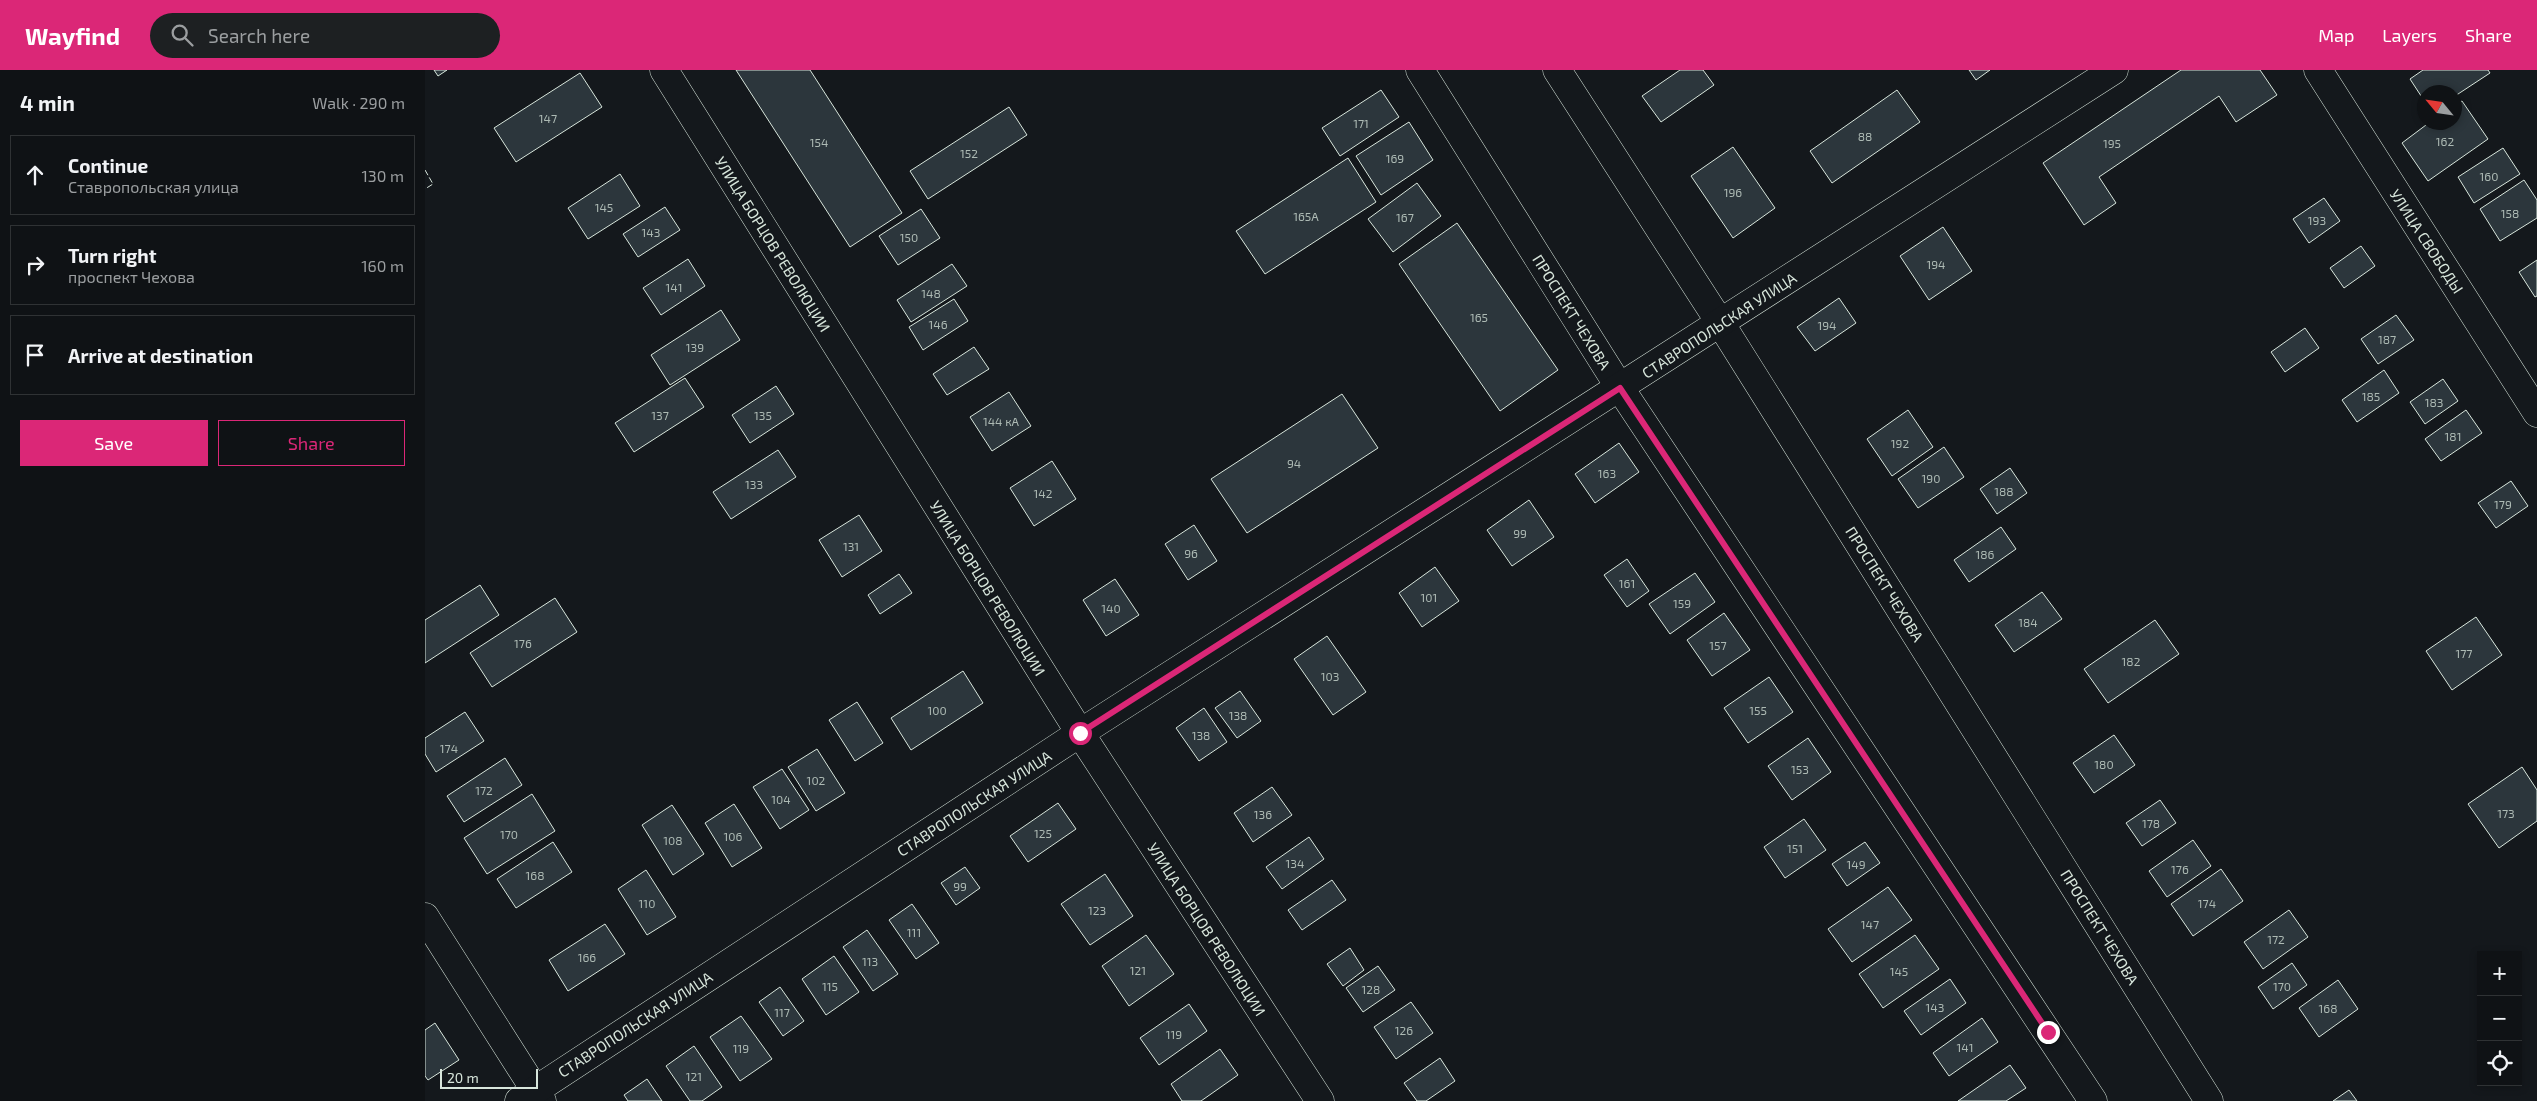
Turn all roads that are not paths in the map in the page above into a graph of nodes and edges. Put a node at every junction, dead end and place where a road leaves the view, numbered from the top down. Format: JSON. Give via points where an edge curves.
{"nodes":[{"id":1,"x":664,"y":70,"type":"edge"},
{"id":2,"x":1420,"y":70,"type":"edge"},
{"id":3,"x":1557,"y":70,"type":"edge"},
{"id":4,"x":2114,"y":70,"type":"edge"},
{"id":5,"x":2318,"y":70,"type":"edge"},
{"id":6,"x":1721,"y":324,"type":"junction"},
{"id":7,"x":1620,"y":388,"type":"junction"},
{"id":8,"x":2537,"y":412,"type":"edge"},
{"id":9,"x":1080,"y":733,"type":"junction"},
{"id":10,"x":425,"y":918,"type":"edge"},
{"id":11,"x":532,"y":1097,"type":"edge"},
{"id":12,"x":1319,"y":1101,"type":"edge"},
{"id":13,"x":2093,"y":1101,"type":"edge"},
{"id":14,"x":2209,"y":1101,"type":"edge"}],
"edges":[{"from":1,"to":9,"type":"street","name":"УЛИЦА БОРЦОВ РЕВОЛЮЦИИ"},
{"from":2,"to":7,"type":"street","name":"ПРОСПЕКТ ЧЕХОВА"},
{"from":3,"to":6,"type":"street","name":"ПРОСПЕКТ ЧЕХОВА"},
{"from":4,"to":6,"type":"street","name":"СТАВРОПОЛЬСКАЯ УЛИЦА"},
{"from":5,"to":8,"type":"street","name":"УЛИЦА СВОБОДЫ"},
{"from":6,"to":7,"type":"street","name":"СТАВРОПОЛЬСКАЯ УЛИЦА"},
{"from":6,"to":14,"type":"street","name":"ПРОСПЕКТ ЧЕХОВА"},
{"from":7,"to":9,"type":"street","name":"СТАВРОПОЛЬСКАЯ УЛИЦА"},
{"from":7,"to":13,"type":"street","name":"ПРОСПЕКТ ЧЕХОВА"},
{"from":9,"to":11,"type":"street","name":"СТАВРОПОЛЬСКАЯ УЛИЦА"},
{"from":9,"to":12,"type":"street","name":"УЛИЦА БОРЦОВ РЕВОЛЮЦИИ"},
{"from":10,"to":11,"type":"street"}]}
